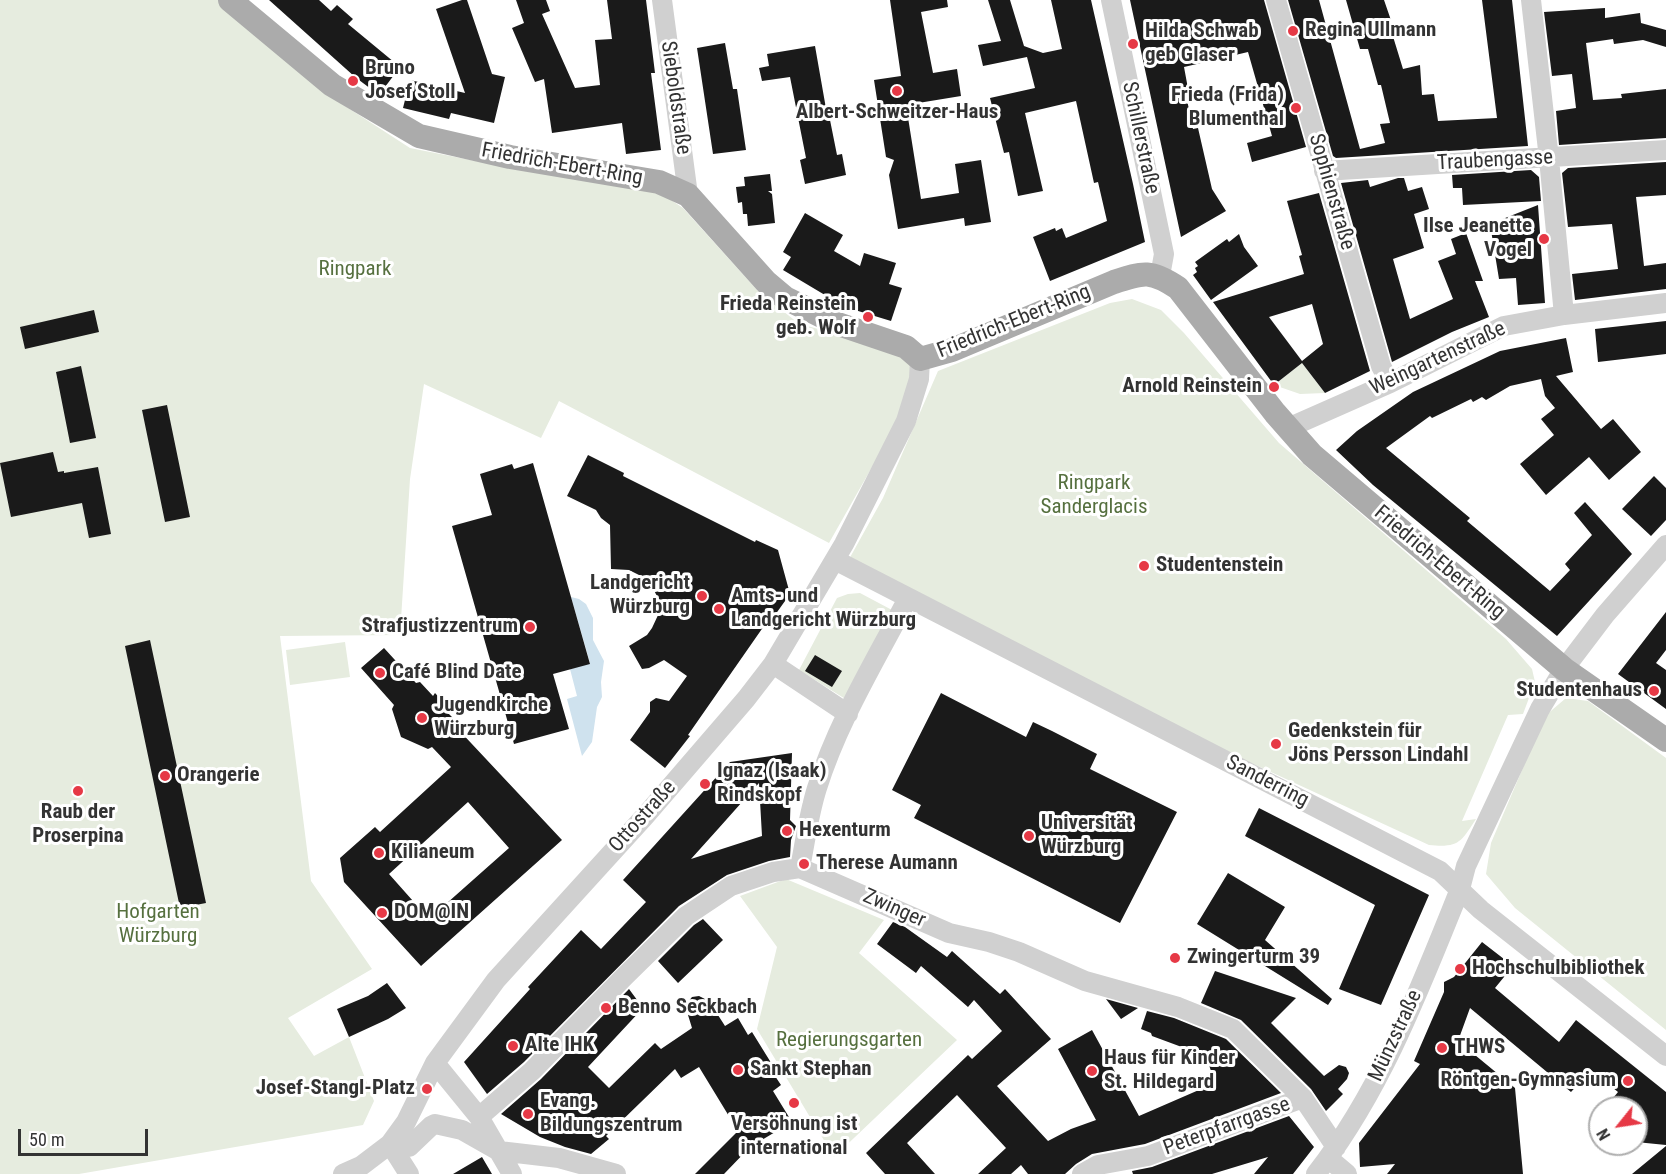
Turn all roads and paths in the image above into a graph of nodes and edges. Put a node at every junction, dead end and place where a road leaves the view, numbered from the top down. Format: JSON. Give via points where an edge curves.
{"nodes":[{"id":1,"x":230,"y":0,"type":"edge"},
{"id":2,"x":662,"y":0,"type":"edge"},
{"id":3,"x":1111,"y":0,"type":"edge"},
{"id":4,"x":1276,"y":0,"type":"edge"},
{"id":5,"x":1531,"y":0,"type":"edge"},
{"id":6,"x":1666,"y":150,"type":"edge"},
{"id":7,"x":1550,"y":159,"type":"junction"},
{"id":8,"x":1324,"y":171,"type":"junction"},
{"id":9,"x":688,"y":195,"type":"junction"},
{"id":10,"x":1160,"y":276,"type":"junction"},
{"id":11,"x":1666,"y":303,"type":"edge"},
{"id":12,"x":1564,"y":315,"type":"junction"},
{"id":13,"x":920,"y":359,"type":"junction"},
{"id":14,"x":1390,"y":383,"type":"junction"},
{"id":15,"x":1288,"y":428,"type":"junction"},
{"id":16,"x":1666,"y":545,"type":"edge"},
{"id":17,"x":835,"y":560,"type":"junction"},
{"id":18,"x":908,"y":598,"type":"junction"},
{"id":19,"x":773,"y":664,"type":"junction"},
{"id":20,"x":1564,"y":669,"type":"junction"},
{"id":21,"x":848,"y":714,"type":"junction"},
{"id":22,"x":1666,"y":740,"type":"edge"},
{"id":23,"x":800,"y":868,"type":"junction"},
{"id":24,"x":1460,"y":889,"type":"junction"},
{"id":25,"x":1666,"y":1056,"type":"edge"},
{"id":26,"x":435,"y":1063,"type":"junction"},
{"id":27,"x":419,"y":1096,"type":"junction"},
{"id":28,"x":1303,"y":1098,"type":"junction"},
{"id":29,"x":479,"y":1117,"type":"junction"},
{"id":30,"x":431,"y":1126,"type":"junction"},
{"id":31,"x":390,"y":1144,"type":"junction"},
{"id":32,"x":499,"y":1151,"type":"junction"},
{"id":33,"x":1332,"y":1152,"type":"junction"},
{"id":34,"x":343,"y":1174,"type":"edge"},
{"id":35,"x":409,"y":1174,"type":"edge"},
{"id":36,"x":512,"y":1174,"type":"edge"},
{"id":37,"x":616,"y":1174,"type":"edge"},
{"id":38,"x":1082,"y":1174,"type":"edge"},
{"id":39,"x":1316,"y":1174,"type":"edge"},
{"id":40,"x":1347,"y":1174,"type":"edge"}],
"edges":[{"from":1,"to":9,"type":"main road","name":"Friedrich-Ebert-Ring","via":[[332,85],[418,136],[510,157],[659,182]]},
{"from":2,"to":9,"type":"street","name":"Sieboldstraße"},
{"from":3,"to":10,"type":"street","name":"Schillerstraße","via":[[1164,254]]},
{"from":4,"to":8,"type":"street","name":"Sophienstraße"},
{"from":5,"to":7,"type":"street"},
{"from":6,"to":7,"type":"street","name":"Traubengasse"},
{"from":7,"to":8,"type":"street","name":"Traubengasse"},
{"from":7,"to":12,"type":"street"},
{"from":8,"to":14,"type":"street","name":"Sophienstraße","via":[[1381,366]]},
{"from":9,"to":13,"type":"main road","name":"Friedrich-Ebert-Ring","via":[[785,298],[838,324],[906,347]]},
{"from":10,"to":13,"type":"main road","name":"Friedrich-Ebert-Ring","via":[[1141,273],[1114,282],[952,350]]},
{"from":10,"to":15,"type":"main road","name":"Friedrich-Ebert-Ring","via":[[1178,288]]},
{"from":11,"to":12,"type":"street","name":"Weingartenstraße"},
{"from":12,"to":14,"type":"street","name":"Weingartenstraße","via":[[1504,326]]},
{"from":13,"to":17,"type":"street","name":"Ottostraße","via":[[919,379],[906,421]]},
{"from":14,"to":15,"type":"street","name":"Weingartenstraße"},
{"from":15,"to":20,"type":"main road","name":"Friedrich-Ebert-Ring","via":[[1312,455]]},
{"from":16,"to":20,"type":"street","name":"Münzstraße"},
{"from":17,"to":18,"type":"street","name":"Sanderring"},
{"from":17,"to":19,"type":"street","name":"Ottostraße"},
{"from":18,"to":21,"type":"street"},
{"from":18,"to":24,"type":"street","name":"Sanderring","via":[[1436,869]]},
{"from":19,"to":21,"type":"street"},
{"from":19,"to":26,"type":"street","name":"Ottostraße","via":[[652,809],[496,980]]},
{"from":20,"to":22,"type":"main road","name":"Friedrich-Ebert-Ring"},
{"from":20,"to":24,"type":"street","name":"Münzstraße","via":[[1535,719],[1466,866]]},
{"from":21,"to":23,"type":"street","via":[[816,789]]},
{"from":23,"to":28,"type":"street","name":"Zwinger","via":[[949,933],[1018,952],[1085,981],[1178,1007],[1233,1029]]},
{"from":23,"to":29,"type":"street","via":[[731,886],[695,910],[532,1071]]},
{"from":24,"to":25,"type":"street","name":"Sanderring","via":[[1481,910]]},
{"from":24,"to":33,"type":"street","name":"Münzstraße","via":[[1403,1030]]},
{"from":26,"to":27,"type":"street"},
{"from":26,"to":29,"type":"street"},
{"from":27,"to":30,"type":"street","via":[[419,1111]]},
{"from":27,"to":31,"type":"street"},
{"from":28,"to":33,"type":"street","name":"Zwinger"},
{"from":28,"to":38,"type":"street","name":"Peterpfarrgasse","via":[[1148,1156],[1098,1165]]},
{"from":29,"to":32,"type":"street"},
{"from":30,"to":31,"type":"street","via":[[409,1147]]},
{"from":30,"to":32,"type":"street","via":[[462,1130]]},
{"from":31,"to":34,"type":"street"},
{"from":31,"to":35,"type":"street"},
{"from":32,"to":36,"type":"street"},
{"from":32,"to":37,"type":"street","via":[[559,1158]]},
{"from":33,"to":39,"type":"street","name":"Münzstraße"},
{"from":33,"to":40,"type":"street","name":"Zwinger"}]}
